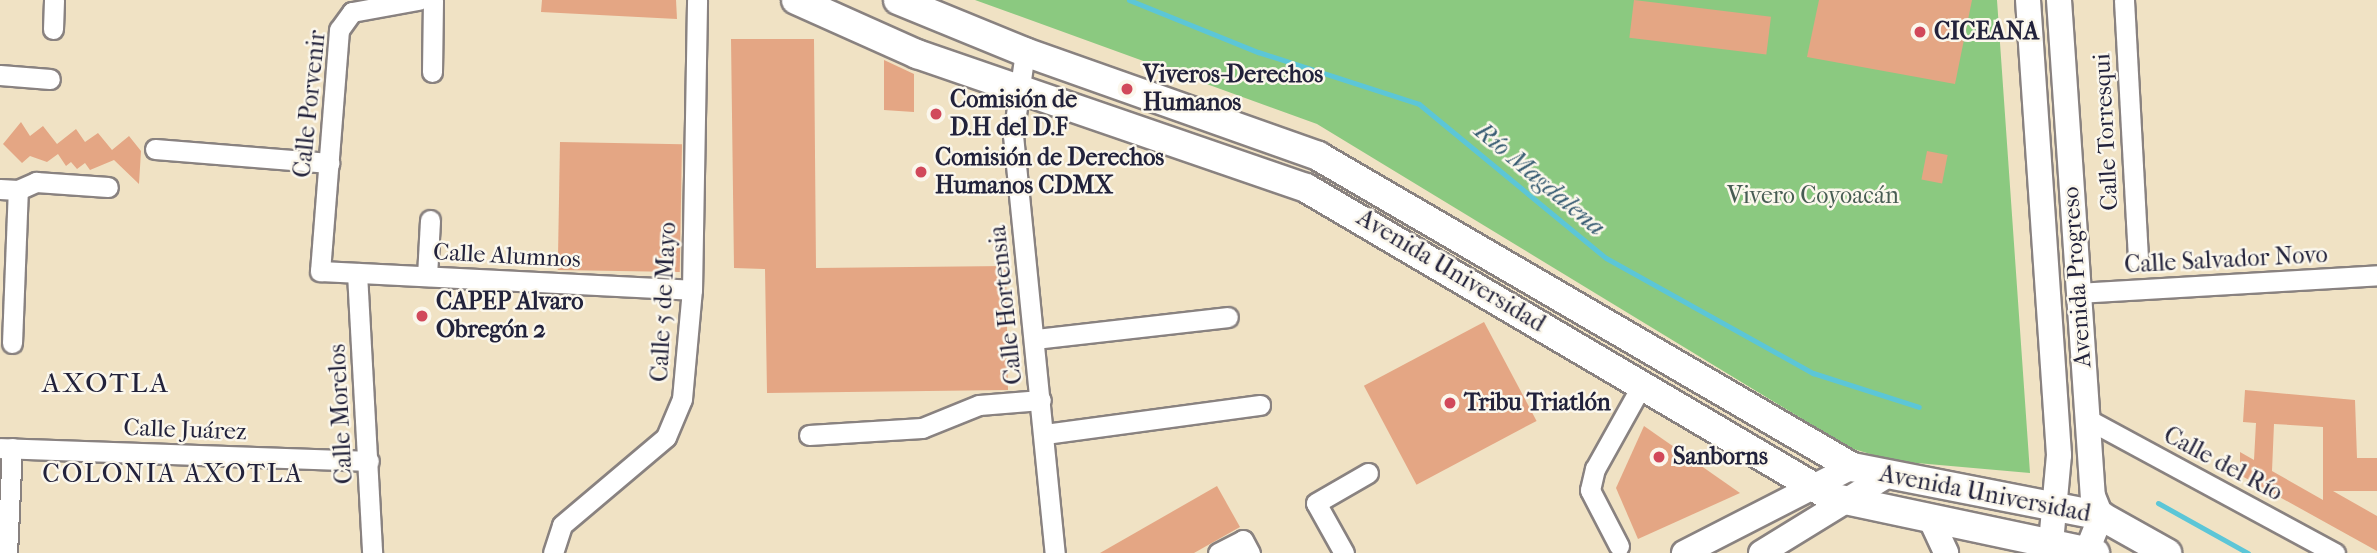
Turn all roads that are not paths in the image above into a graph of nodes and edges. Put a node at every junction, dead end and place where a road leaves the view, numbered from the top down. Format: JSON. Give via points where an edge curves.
{"nodes":[{"id":1,"x":54,"y":0,"type":"edge"},
{"id":2,"x":418,"y":0,"type":"edge"},
{"id":3,"x":433,"y":0,"type":"edge"},
{"id":4,"x":697,"y":0,"type":"edge"},
{"id":5,"x":796,"y":0,"type":"edge"},
{"id":6,"x":898,"y":0,"type":"edge"},
{"id":7,"x":2124,"y":0,"type":"edge"},
{"id":8,"x":2059,"y":6,"type":"edge"},
{"id":9,"x":2029,"y":7,"type":"edge"},
{"id":10,"x":53,"y":29,"type":"dead end"},
{"id":11,"x":1025,"y":52,"type":"junction"},
{"id":12,"x":432,"y":72,"type":"dead end"},
{"id":13,"x":0,"y":75,"type":"edge"},
{"id":14,"x":50,"y":79,"type":"dead end"},
{"id":15,"x":1017,"y":88,"type":"junction"},
{"id":16,"x":155,"y":149,"type":"dead end"},
{"id":17,"x":329,"y":163,"type":"junction"},
{"id":18,"x":108,"y":187,"type":"dead end"},
{"id":19,"x":9,"y":190,"type":"edge"},
{"id":20,"x":430,"y":220,"type":"dead end"},
{"id":21,"x":2138,"y":261,"type":"dead end"},
{"id":22,"x":320,"y":271,"type":"joint"},
{"id":23,"x":357,"y":273,"type":"junction"},
{"id":24,"x":2377,"y":275,"type":"edge"},
{"id":25,"x":427,"y":276,"type":"junction"},
{"id":26,"x":692,"y":290,"type":"junction"},
{"id":27,"x":2078,"y":293,"type":"junction"},
{"id":28,"x":1228,"y":317,"type":"dead end"},
{"id":29,"x":1035,"y":339,"type":"junction"},
{"id":30,"x":12,"y":343,"type":"dead end"},
{"id":31,"x":1642,"y":385,"type":"junction"},
{"id":32,"x":1041,"y":400,"type":"junction"},
{"id":33,"x":1260,"y":405,"type":"dead end"},
{"id":34,"x":2087,"y":419,"type":"junction"},
{"id":35,"x":1045,"y":434,"type":"junction"},
{"id":36,"x":809,"y":435,"type":"dead end"},
{"id":37,"x":6,"y":448,"type":"edge"},
{"id":38,"x":369,"y":461,"type":"junction"},
{"id":39,"x":1852,"y":467,"type":"junction"},
{"id":40,"x":1368,"y":473,"type":"dead end"},
{"id":41,"x":1888,"y":475,"type":"junction"},
{"id":42,"x":1812,"y":487,"type":"junction"},
{"id":43,"x":1852,"y":503,"type":"junction"},
{"id":44,"x":2059,"y":505,"type":"junction"},
{"id":45,"x":2101,"y":516,"type":"junction"},
{"id":46,"x":1930,"y":518,"type":"junction"},
{"id":47,"x":1998,"y":528,"type":"junction"},
{"id":48,"x":1619,"y":546,"type":"dead end"},
{"id":49,"x":2051,"y":547,"type":"edge"},
{"id":50,"x":1696,"y":551,"type":"edge"},
{"id":51,"x":2091,"y":551,"type":"edge"},
{"id":52,"x":7,"y":553,"type":"edge"},
{"id":53,"x":372,"y":553,"type":"edge"},
{"id":54,"x":553,"y":553,"type":"edge"},
{"id":55,"x":1055,"y":553,"type":"edge"},
{"id":56,"x":1218,"y":553,"type":"edge"},
{"id":57,"x":1250,"y":553,"type":"edge"},
{"id":58,"x":1344,"y":553,"type":"edge"},
{"id":59,"x":1761,"y":553,"type":"edge"},
{"id":60,"x":1946,"y":553,"type":"edge"},
{"id":61,"x":2012,"y":553,"type":"edge"},
{"id":62,"x":2167,"y":553,"type":"edge"},
{"id":63,"x":2336,"y":553,"type":"edge"}],
"edges":[{"from":1,"to":10,"type":"street"},
{"from":2,"to":17,"type":"street","name":"Calle Porvenir","via":[[344,18]]},
{"from":3,"to":12,"type":"street"},
{"from":4,"to":26,"type":"street","name":"Calle 5 de Mayo"},
{"from":5,"to":15,"type":"main road","name":"Avenida Universidad","via":[[917,54]]},
{"from":6,"to":11,"type":"main road","name":"Avenida Universidad"},
{"from":7,"to":21,"type":"street","name":"Calle Torresqui"},
{"from":8,"to":9,"type":"street"},
{"from":8,"to":27,"type":"street","name":"Avenida Progreso"},
{"from":9,"to":44,"type":"street","name":"Avenida Progreso"},
{"from":11,"to":15,"type":"street","name":"Calle Hortensia"},
{"from":11,"to":39,"type":"main road","name":"Avenida Universidad","via":[[1318,156]]},
{"from":13,"to":14,"type":"street"},
{"from":15,"to":29,"type":"street","name":"Calle Hortensia","via":[[1013,135]]},
{"from":15,"to":31,"type":"main road","name":"Avenida Universidad","via":[[1306,188]]},
{"from":16,"to":17,"type":"street"},
{"from":17,"to":22,"type":"street","name":"Calle Porvenir"},
{"from":18,"to":19,"type":"street","via":[[36,182]]},
{"from":19,"to":30,"type":"street"},
{"from":20,"to":25,"type":"street"},
{"from":22,"to":23,"type":"street","name":"Calle Alumnos"},
{"from":23,"to":25,"type":"street","name":"Calle Alumnos"},
{"from":23,"to":38,"type":"street","name":"Calle Morelos"},
{"from":24,"to":27,"type":"street","name":"Calle Salvador Novo"},
{"from":25,"to":26,"type":"street","name":"Calle Alumnos"},
{"from":26,"to":54,"type":"street","name":"Calle 5 de Mayo","via":[[682,399],[666,437],[562,525]]},
{"from":27,"to":34,"type":"street","name":"Avenida Progreso"},
{"from":28,"to":29,"type":"street"},
{"from":29,"to":32,"type":"street","name":"Calle Hortensia"},
{"from":31,"to":42,"type":"main road","name":"Avenida Universidad"},
{"from":31,"to":48,"type":"street","via":[[1595,469],[1590,490]]},
{"from":32,"to":35,"type":"street","name":"Calle Hortensia"},
{"from":32,"to":36,"type":"street","via":[[979,405],[922,428]]},
{"from":33,"to":35,"type":"street"},
{"from":34,"to":45,"type":"street","name":"Avenida Progreso","via":[[2093,496]]},
{"from":34,"to":63,"type":"street","name":"Calle del Río"},
{"from":35,"to":55,"type":"street","name":"Calle Hortensia"},
{"from":37,"to":38,"type":"street","name":"Calle Juárez"},
{"from":37,"to":52,"type":"street"},
{"from":38,"to":53,"type":"street","name":"Calle Morelos"},
{"from":39,"to":41,"type":"main road","name":"Avenida Universidad"},
{"from":39,"to":42,"type":"street"},
{"from":40,"to":58,"type":"street","via":[[1316,503]]},
{"from":41,"to":43,"type":"street"},
{"from":41,"to":44,"type":"main road","name":"Avenida Universidad"},
{"from":42,"to":43,"type":"main road","name":"Avenida Universidad"},
{"from":42,"to":50,"type":"street"},
{"from":43,"to":46,"type":"main road","name":"Avenida Universidad"},
{"from":43,"to":59,"type":"street"},
{"from":44,"to":45,"type":"main road","name":"Avenida Universidad"},
{"from":44,"to":49,"type":"street","name":"Avenida Progreso"},
{"from":45,"to":51,"type":"street"},
{"from":45,"to":62,"type":"main road","name":"Avenida Universidad"},
{"from":46,"to":47,"type":"main road","name":"Avenida Universidad"},
{"from":46,"to":60,"type":"street"},
{"from":47,"to":49,"type":"main road","name":"Avenida Universidad"},
{"from":47,"to":61,"type":"main road"},
{"from":49,"to":51,"type":"main road","name":"Avenida Universidad"},
{"from":56,"to":57,"type":"street","via":[[1243,540]]}]}
